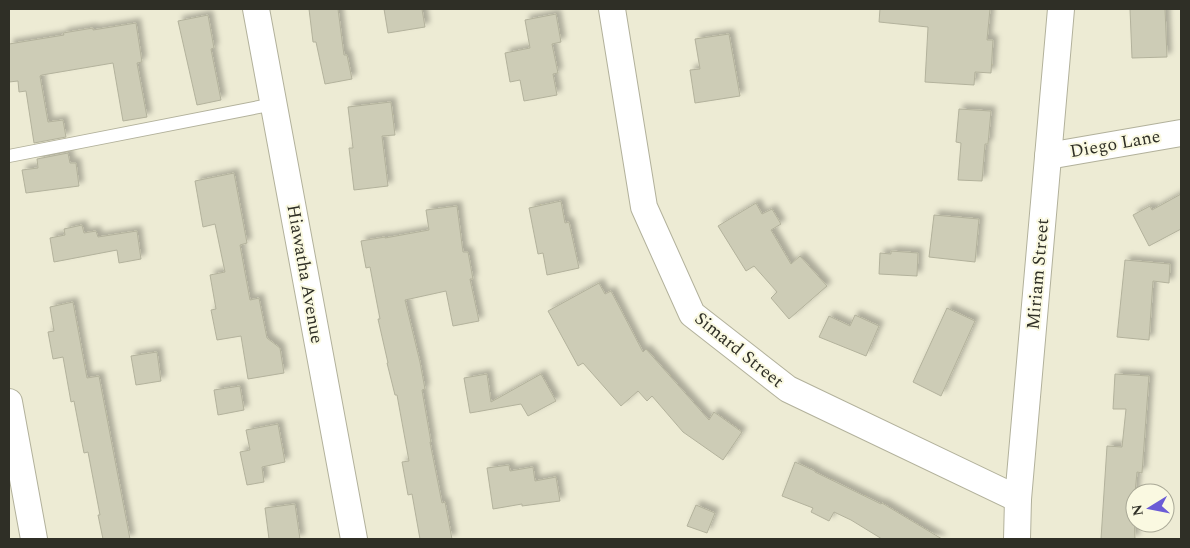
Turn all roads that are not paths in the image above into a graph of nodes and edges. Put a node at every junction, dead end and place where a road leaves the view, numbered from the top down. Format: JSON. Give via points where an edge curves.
{"nodes":[{"id":1,"x":256,"y":9,"type":"edge"},
{"id":2,"x":612,"y":9,"type":"edge"},
{"id":3,"x":1061,"y":9,"type":"edge"},
{"id":4,"x":274,"y":104,"type":"junction"},
{"id":5,"x":1181,"y":132,"type":"edge"},
{"id":6,"x":9,"y":156,"type":"edge"},
{"id":7,"x":1048,"y":156,"type":"junction"},
{"id":8,"x":9,"y":402,"type":"edge"},
{"id":9,"x":1018,"y":499,"type":"junction"},
{"id":10,"x":34,"y":539,"type":"edge"},
{"id":11,"x":354,"y":539,"type":"edge"},
{"id":12,"x":1017,"y":539,"type":"edge"}],
"edges":[{"from":1,"to":4,"type":"street","name":"Hiawatha Avenue"},
{"from":2,"to":9,"type":"street","name":"Simard Street","via":[[644,207],[692,314],[788,389]]},
{"from":3,"to":7,"type":"street","name":"Miriam Street"},
{"from":4,"to":6,"type":"lane"},
{"from":4,"to":11,"type":"street","name":"Hiawatha Avenue"},
{"from":5,"to":7,"type":"street","name":"Diego Lane"},
{"from":7,"to":9,"type":"street","name":"Miriam Street"},
{"from":8,"to":10,"type":"street"},
{"from":9,"to":12,"type":"street","name":"Miriam Street"}]}
